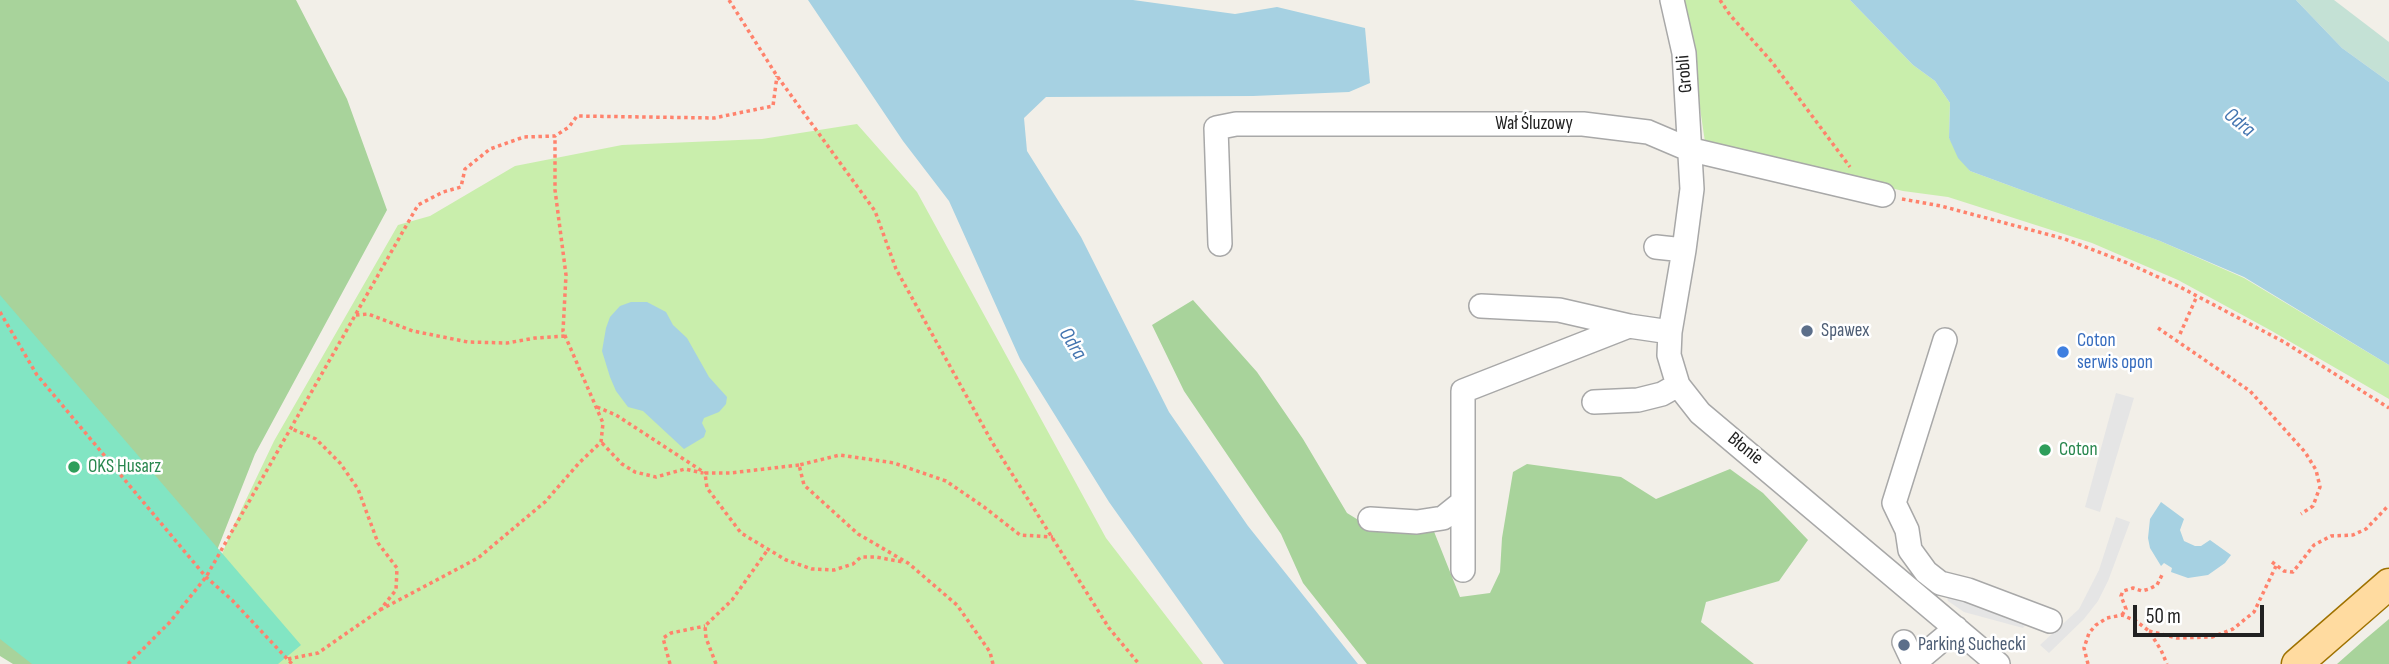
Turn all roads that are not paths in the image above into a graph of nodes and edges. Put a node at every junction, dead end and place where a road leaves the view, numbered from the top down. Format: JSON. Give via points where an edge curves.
{"nodes":[{"id":1,"x":1672,"y":0,"type":"edge"},
{"id":2,"x":1688,"y":149,"type":"junction"},
{"id":3,"x":1883,"y":195,"type":"road end"},
{"id":4,"x":1220,"y":244,"type":"dead end"},
{"id":5,"x":1656,"y":247,"type":"dead end"},
{"id":6,"x":1684,"y":250,"type":"junction"},
{"id":7,"x":1480,"y":306,"type":"dead end"},
{"id":8,"x":1629,"y":326,"type":"junction"},
{"id":9,"x":1670,"y":332,"type":"junction"},
{"id":10,"x":1945,"y":340,"type":"dead end"},
{"id":11,"x":1678,"y":385,"type":"junction"},
{"id":12,"x":1594,"y":402,"type":"dead end"},
{"id":13,"x":1463,"y":502,"type":"junction"},
{"id":14,"x":1370,"y":519,"type":"dead end"},
{"id":15,"x":1463,"y":570,"type":"dead end"},
{"id":16,"x":2389,"y":584,"type":"edge"},
{"id":17,"x":2050,"y":621,"type":"dead end"},
{"id":18,"x":1956,"y":628,"type":"junction"},
{"id":19,"x":1905,"y":642,"type":"dead end"},
{"id":20,"x":1914,"y":664,"type":"edge"},
{"id":21,"x":1998,"y":664,"type":"edge"},
{"id":22,"x":2297,"y":664,"type":"edge"}],
"edges":[{"from":1,"to":2,"type":"street","name":"Grobli","via":[[1684,53]]},
{"from":2,"to":3,"type":"street","name":"Wał Śluzowy"},
{"from":2,"to":4,"type":"street","name":"Wał Śluzowy","via":[[1648,132],[1583,124],[1236,124],[1216,128]]},
{"from":2,"to":6,"type":"street","name":"Błonie","via":[[1692,189]]},
{"from":5,"to":6,"type":"street"},
{"from":6,"to":9,"type":"street","name":"Błonie"},
{"from":7,"to":8,"type":"street","via":[[1559,310]]},
{"from":8,"to":9,"type":"street"},
{"from":8,"to":13,"type":"street","via":[[1462,391]]},
{"from":9,"to":11,"type":"street","name":"Błonie","via":[[1669,355]]},
{"from":10,"to":17,"type":"street","via":[[1894,503],[1907,530],[1910,550],[1940,583]]},
{"from":11,"to":12,"type":"street","via":[[1638,400]]},
{"from":11,"to":18,"type":"street","name":"Błonie","via":[[1700,413]]},
{"from":13,"to":14,"type":"street","via":[[1443,518],[1417,522]]},
{"from":13,"to":15,"type":"street"},
{"from":16,"to":22,"type":"main road"},
{"from":18,"to":20,"type":"street"},
{"from":18,"to":21,"type":"street","name":"Błonie"},
{"from":19,"to":20,"type":"street"}]}
